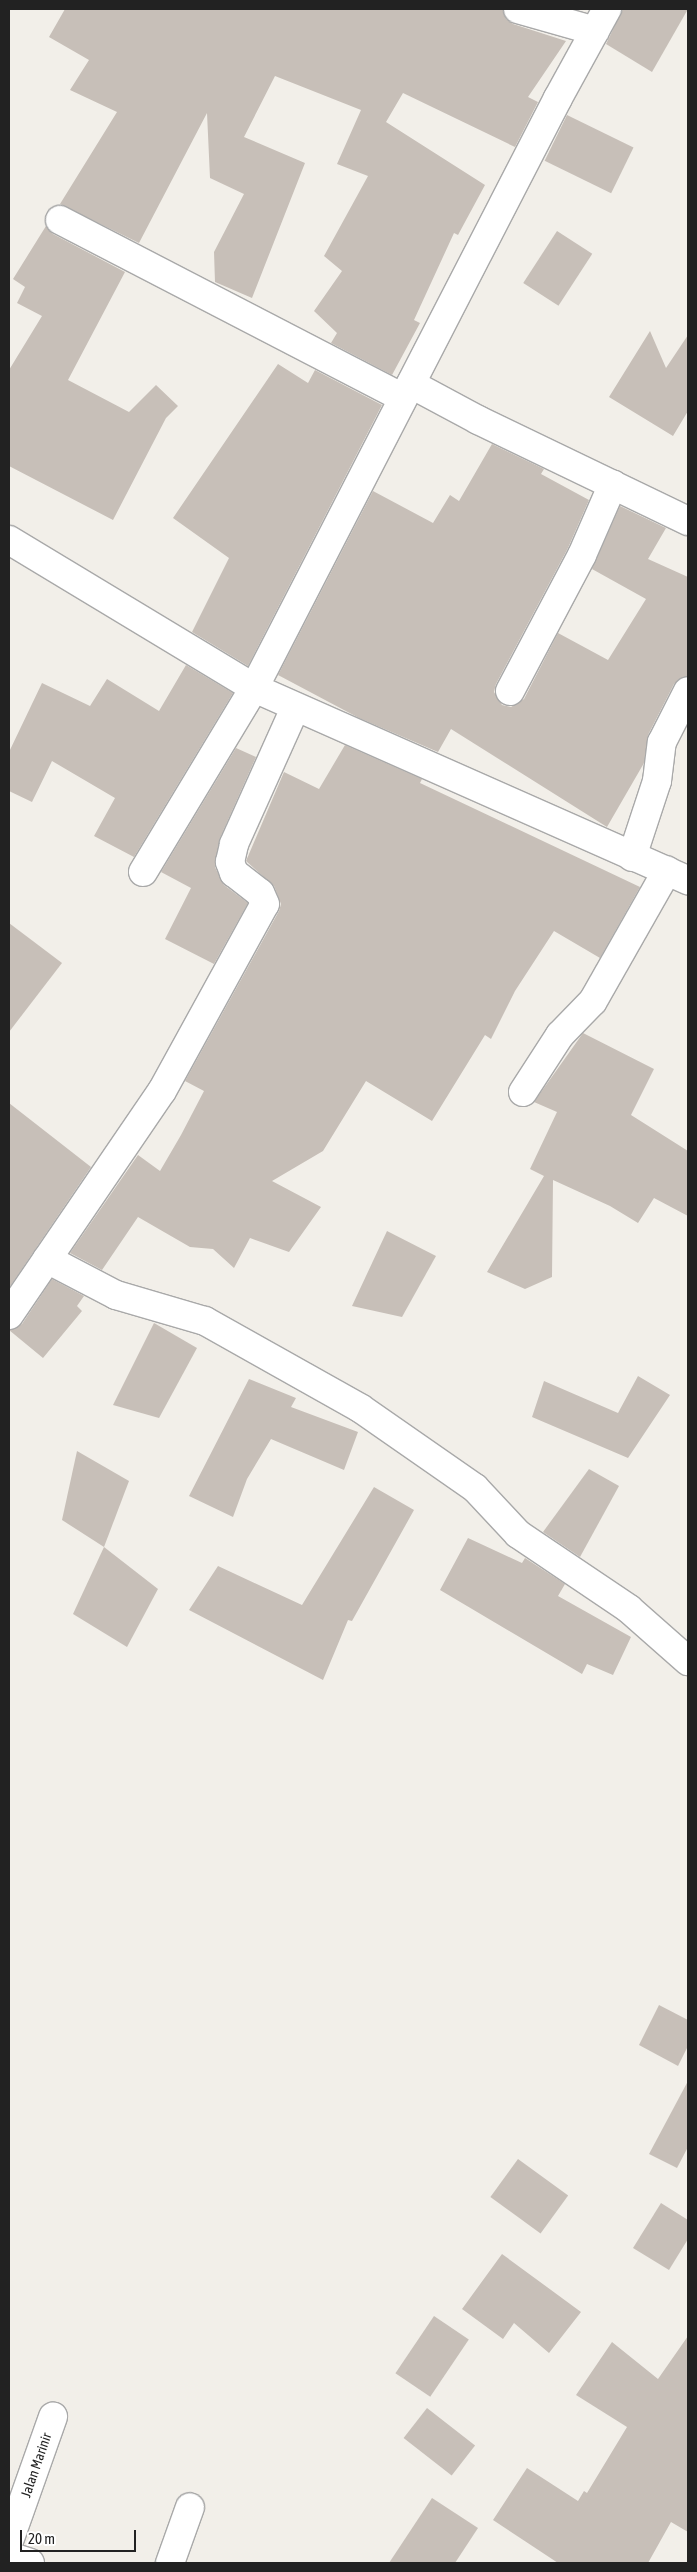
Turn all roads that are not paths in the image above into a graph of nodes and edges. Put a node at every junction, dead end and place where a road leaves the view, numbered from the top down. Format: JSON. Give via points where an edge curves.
{"nodes":[{"id":1,"x":518,"y":9,"type":"edge"},
{"id":2,"x":601,"y":20,"type":"edge"},
{"id":3,"x":60,"y":220,"type":"dead end"},
{"id":4,"x":407,"y":391,"type":"junction"},
{"id":5,"x":613,"y":484,"type":"junction"},
{"id":6,"x":688,"y":521,"type":"edge"},
{"id":7,"x":9,"y":540,"type":"edge"},
{"id":8,"x":254,"y":688,"type":"junction"},
{"id":9,"x":510,"y":691,"type":"dead end"},
{"id":10,"x":688,"y":691,"type":"edge"},
{"id":11,"x":296,"y":708,"type":"junction"},
{"id":12,"x":632,"y":856,"type":"junction"},
{"id":13,"x":143,"y":872,"type":"dead end"},
{"id":14,"x":678,"y":875,"type":"edge"},
{"id":15,"x":522,"y":1092,"type":"dead end"},
{"id":16,"x":47,"y":1259,"type":"junction"},
{"id":17,"x":9,"y":1315,"type":"edge"},
{"id":18,"x":688,"y":1661,"type":"edge"},
{"id":19,"x":52,"y":2417,"type":"dead end"},
{"id":20,"x":190,"y":2507,"type":"dead end"},
{"id":21,"x":9,"y":2542,"type":"edge"},
{"id":22,"x":9,"y":2556,"type":"edge"},
{"id":23,"x":30,"y":2563,"type":"edge"},
{"id":24,"x":170,"y":2563,"type":"edge"}],
"edges":[{"from":1,"to":2,"type":"street"},
{"from":2,"to":4,"type":"street"},
{"from":3,"to":4,"type":"street"},
{"from":4,"to":5,"type":"street","via":[[478,420]]},
{"from":4,"to":8,"type":"street"},
{"from":5,"to":6,"type":"street"},
{"from":5,"to":9,"type":"street","via":[[582,555]]},
{"from":7,"to":8,"type":"street"},
{"from":8,"to":11,"type":"street"},
{"from":8,"to":13,"type":"street"},
{"from":10,"to":12,"type":"street","via":[[662,742],[657,781]]},
{"from":11,"to":12,"type":"street"},
{"from":11,"to":16,"type":"street","via":[[234,844],[230,862],[234,873],[260,892],[264,904],[162,1091]]},
{"from":12,"to":14,"type":"street"},
{"from":14,"to":15,"type":"street","via":[[594,1001],[560,1035]]},
{"from":16,"to":17,"type":"street"},
{"from":16,"to":18,"type":"street","via":[[116,1295],[205,1321],[360,1408],[475,1488],[518,1534],[629,1609]]},
{"from":19,"to":21,"type":"street","name":"Jalan Marinir"},
{"from":20,"to":24,"type":"street"},
{"from":22,"to":23,"type":"street"}]}
